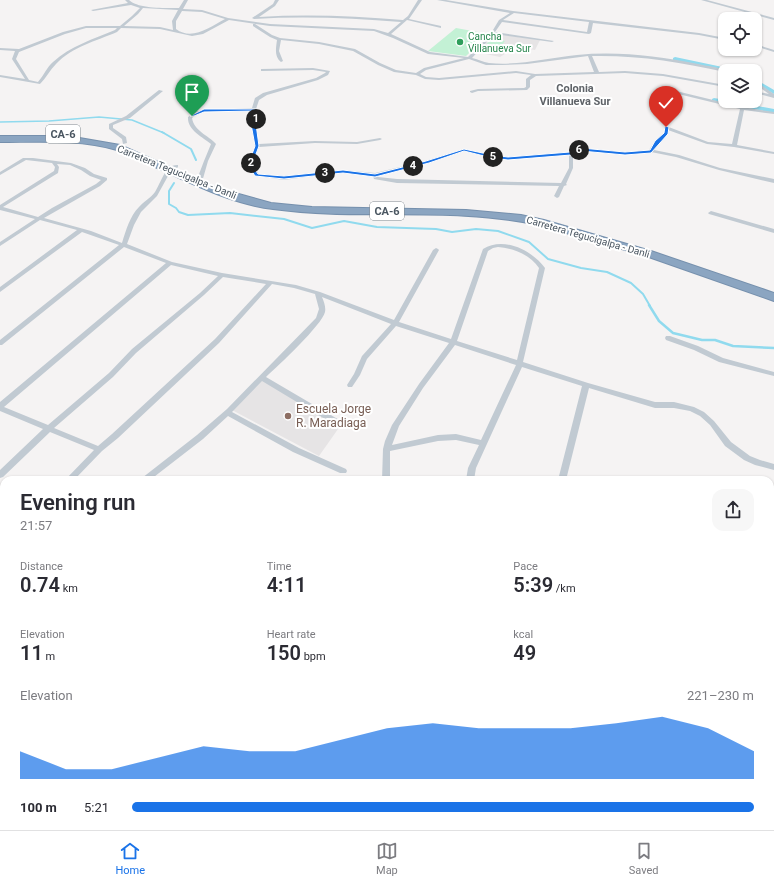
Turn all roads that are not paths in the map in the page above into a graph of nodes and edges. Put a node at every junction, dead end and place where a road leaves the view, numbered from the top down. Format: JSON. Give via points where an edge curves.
{"nodes":[{"id":1,"x":127,"y":0,"type":"edge"},
{"id":2,"x":186,"y":0,"type":"edge"},
{"id":3,"x":277,"y":0,"type":"edge"},
{"id":4,"x":420,"y":0,"type":"edge"},
{"id":5,"x":439,"y":0,"type":"edge"},
{"id":6,"x":703,"y":0,"type":"edge"},
{"id":7,"x":447,"y":1,"type":"edge"},
{"id":8,"x":716,"y":1,"type":"edge"},
{"id":9,"x":131,"y":4,"type":"junction"},
{"id":10,"x":142,"y":7,"type":"junction"},
{"id":11,"x":93,"y":10,"type":"dead end"},
{"id":12,"x":182,"y":10,"type":"junction"},
{"id":13,"x":513,"y":12,"type":"junction"},
{"id":14,"x":254,"y":18,"type":"junction"},
{"id":15,"x":228,"y":19,"type":"junction"},
{"id":16,"x":774,"y":19,"type":"edge"},
{"id":17,"x":405,"y":20,"type":"junction"},
{"id":18,"x":500,"y":21,"type":"junction"},
{"id":19,"x":591,"y":22,"type":"junction"},
{"id":20,"x":248,"y":23,"type":"junction"},
{"id":21,"x":121,"y":26,"type":"junction"},
{"id":22,"x":440,"y":27,"type":"dead end"},
{"id":23,"x":177,"y":31,"type":"junction"},
{"id":24,"x":492,"y":33,"type":"junction"},
{"id":25,"x":390,"y":34,"type":"junction"},
{"id":26,"x":718,"y":38,"type":"edge"},
{"id":27,"x":279,"y":39,"type":"junction"},
{"id":28,"x":552,"y":41,"type":"dead end"},
{"id":29,"x":762,"y":47,"type":"edge"},
{"id":30,"x":0,"y":49,"type":"edge"},
{"id":31,"x":20,"y":50,"type":"junction"},
{"id":32,"x":774,"y":51,"type":"edge"},
{"id":33,"x":590,"y":55,"type":"junction"},
{"id":34,"x":469,"y":58,"type":"junction"},
{"id":35,"x":281,"y":61,"type":"dead end"},
{"id":36,"x":262,"y":70,"type":"dead end"},
{"id":37,"x":718,"y":70,"type":"edge"},
{"id":38,"x":597,"y":73,"type":"junction"},
{"id":39,"x":417,"y":74,"type":"junction"},
{"id":40,"x":535,"y":75,"type":"junction"},
{"id":41,"x":0,"y":76,"type":"edge"},
{"id":42,"x":28,"y":80,"type":"junction"},
{"id":43,"x":718,"y":85,"type":"edge"},
{"id":44,"x":762,"y":87,"type":"edge"},
{"id":45,"x":160,"y":91,"type":"dead end"},
{"id":46,"x":672,"y":91,"type":"dead end"},
{"id":47,"x":472,"y":92,"type":"dead end"},
{"id":48,"x":762,"y":93,"type":"edge"},
{"id":49,"x":774,"y":96,"type":"edge"},
{"id":50,"x":718,"y":102,"type":"edge"},
{"id":51,"x":742,"y":108,"type":"joint"},
{"id":52,"x":254,"y":110,"type":"junction"},
{"id":53,"x":774,"y":113,"type":"edge"},
{"id":54,"x":0,"y":136,"type":"edge"},
{"id":55,"x":0,"y":139,"type":"edge"},
{"id":56,"x":380,"y":139,"type":"dead end"},
{"id":57,"x":125,"y":143,"type":"junction"},
{"id":58,"x":257,"y":146,"type":"junction"},
{"id":59,"x":734,"y":146,"type":"junction"},
{"id":60,"x":651,"y":152,"type":"junction"},
{"id":61,"x":571,"y":153,"type":"junction"},
{"id":62,"x":774,"y":153,"type":"edge"},
{"id":63,"x":54,"y":162,"type":"junction"},
{"id":64,"x":173,"y":168,"type":"junction"},
{"id":65,"x":0,"y":174,"type":"edge"},
{"id":66,"x":375,"y":175,"type":"junction"},
{"id":67,"x":200,"y":180,"type":"junction"},
{"id":68,"x":774,"y":181,"type":"edge"},
{"id":69,"x":564,"y":185,"type":"junction"},
{"id":70,"x":558,"y":196,"type":"dead end"},
{"id":71,"x":0,"y":207,"type":"edge"},
{"id":72,"x":711,"y":213,"type":"dead end"},
{"id":73,"x":39,"y":218,"type":"junction"},
{"id":74,"x":81,"y":230,"type":"junction"},
{"id":75,"x":774,"y":231,"type":"edge"},
{"id":76,"x":0,"y":244,"type":"edge"},
{"id":77,"x":124,"y":244,"type":"junction"},
{"id":78,"x":436,"y":250,"type":"dead end"},
{"id":79,"x":170,"y":263,"type":"junction"},
{"id":80,"x":222,"y":275,"type":"junction"},
{"id":81,"x":272,"y":282,"type":"junction"},
{"id":82,"x":774,"y":289,"type":"edge"},
{"id":83,"x":0,"y":290,"type":"edge"},
{"id":84,"x":318,"y":293,"type":"junction"},
{"id":85,"x":774,"y":297,"type":"edge"},
{"id":86,"x":395,"y":323,"type":"junction"},
{"id":87,"x":668,"y":338,"type":"dead end"},
{"id":88,"x":454,"y":341,"type":"junction"},
{"id":89,"x":0,"y":343,"type":"edge"},
{"id":90,"x":520,"y":363,"type":"junction"},
{"id":91,"x":774,"y":374,"type":"edge"},
{"id":92,"x":262,"y":378,"type":"junction"},
{"id":93,"x":350,"y":384,"type":"dead end"},
{"id":94,"x":586,"y":385,"type":"junction"},
{"id":95,"x":0,"y":407,"type":"edge"},
{"id":96,"x":227,"y":412,"type":"junction"},
{"id":97,"x":343,"y":426,"type":"dead end"},
{"id":98,"x":48,"y":428,"type":"junction"},
{"id":99,"x":483,"y":443,"type":"junction"},
{"id":100,"x":99,"y":449,"type":"junction"},
{"id":101,"x":387,"y":449,"type":"junction"},
{"id":102,"x":774,"y":466,"type":"edge"},
{"id":103,"x":343,"y":471,"type":"dead end"},
{"id":104,"x":0,"y":475,"type":"edge"},
{"id":105,"x":73,"y":476,"type":"edge"},
{"id":106,"x":153,"y":476,"type":"edge"},
{"id":107,"x":386,"y":476,"type":"edge"},
{"id":108,"x":471,"y":476,"type":"edge"},
{"id":109,"x":563,"y":476,"type":"edge"}],
"edges":[{"from":1,"to":9,"type":"street"},
{"from":2,"to":12,"type":"street"},
{"from":3,"to":14,"type":"street","via":[[274,5]]},
{"from":4,"to":17,"type":"street"},
{"from":5,"to":7,"type":"street"},
{"from":6,"to":8,"type":"street"},
{"from":7,"to":13,"type":"street"},
{"from":8,"to":16,"type":"street"},
{"from":9,"to":10,"type":"street"},
{"from":9,"to":11,"type":"street"},
{"from":10,"to":12,"type":"street"},
{"from":10,"to":21,"type":"street"},
{"from":12,"to":15,"type":"street","via":[[210,12]]},
{"from":12,"to":23,"type":"street","via":[[173,24]]},
{"from":13,"to":18,"type":"street"},
{"from":13,"to":19,"type":"street"},
{"from":14,"to":17,"type":"street"},
{"from":14,"to":20,"type":"street"},
{"from":15,"to":20,"type":"street"},
{"from":15,"to":23,"type":"street","via":[[202,33],[192,35]]},
{"from":17,"to":22,"type":"street"},
{"from":17,"to":25,"type":"street"},
{"from":18,"to":19,"type":"street","via":[[589,33]]},
{"from":18,"to":24,"type":"street"},
{"from":19,"to":26,"type":"street"},
{"from":20,"to":25,"type":"street","via":[[374,30]]},
{"from":20,"to":27,"type":"street"},
{"from":21,"to":23,"type":"street"},
{"from":21,"to":31,"type":"street","via":[[86,27]]},
{"from":21,"to":42,"type":"street","via":[[116,31],[64,56],[53,64],[39,83]]},
{"from":24,"to":28,"type":"street"},
{"from":24,"to":34,"type":"street","via":[[492,36]]},
{"from":25,"to":34,"type":"street","via":[[430,53]]},
{"from":27,"to":35,"type":"street","via":[[277,51]]},
{"from":27,"to":39,"type":"street","via":[[354,50],[390,68]]},
{"from":29,"to":32,"type":"street"},
{"from":30,"to":31,"type":"street"},
{"from":31,"to":42,"type":"street","via":[[14,59]]},
{"from":33,"to":34,"type":"street","via":[[506,64],[488,64]]},
{"from":33,"to":37,"type":"street","via":[[681,62]]},
{"from":33,"to":38,"type":"street"},
{"from":34,"to":39,"type":"street","via":[[425,69]]},
{"from":36,"to":52,"type":"street","via":[[328,71],[317,80],[265,94],[258,99]]},
{"from":38,"to":40,"type":"street"},
{"from":38,"to":43,"type":"street","via":[[663,75]]},
{"from":39,"to":40,"type":"street","via":[[425,78],[439,79],[516,72]]},
{"from":40,"to":47,"type":"street","via":[[528,79],[528,87],[525,88]]},
{"from":41,"to":42,"type":"street"},
{"from":44,"to":49,"type":"street"},
{"from":45,"to":57,"type":"street","via":[[128,117],[111,124],[111,128],[124,138]]},
{"from":46,"to":50,"type":"street"},
{"from":48,"to":49,"type":"street"},
{"from":51,"to":53,"type":"street"},
{"from":51,"to":59,"type":"street"},
{"from":52,"to":58,"type":"street","via":[[256,117],[253,124]]},
{"from":52,"to":67,"type":"street","via":[[204,111],[190,118],[197,131],[214,144]]},
{"from":54,"to":57,"type":"highway","name":"Carretera Tegucigalpa - Danli","number":"CA-6","via":[[71,134]]},
{"from":55,"to":64,"type":"highway","name":"Carretera Tegucigalpa - Danli","number":"CA-6","via":[[68,139],[100,143]]},
{"from":56,"to":58,"type":"street","via":[[357,143],[322,142]]},
{"from":57,"to":64,"type":"highway","name":"Carretera Tegucigalpa - Danli","number":"CA-6","via":[[148,152]]},
{"from":58,"to":66,"type":"street","via":[[250,165],[257,175],[284,178],[343,171]]},
{"from":59,"to":60,"type":"street","via":[[707,143],[666,127],[666,134]]},
{"from":59,"to":62,"type":"street"},
{"from":60,"to":61,"type":"street","via":[[581,150]]},
{"from":60,"to":68,"type":"street","via":[[677,156]]},
{"from":61,"to":66,"type":"street","via":[[508,158],[464,150]]},
{"from":61,"to":69,"type":"street","via":[[570,168]]},
{"from":63,"to":65,"type":"street","via":[[25,159]]},
{"from":63,"to":71,"type":"street","via":[[56,172]]},
{"from":63,"to":73,"type":"street","via":[[70,164],[105,179]]},
{"from":64,"to":67,"type":"highway","name":"Carretera Tegucigalpa - Danli","number":"CA-6"},
{"from":64,"to":77,"type":"street","via":[[162,181],[157,193],[140,209]]},
{"from":66,"to":69,"type":"street","via":[[376,178],[397,181]]},
{"from":67,"to":82,"type":"highway","name":"Carretera Tegucigalpa - Danli","number":"CA-6","via":[[249,196],[296,204],[458,208],[537,216],[604,233]]},
{"from":67,"to":85,"type":"highway","name":"Carretera Tegucigalpa - Danli","number":"CA-6","via":[[214,190],[271,206],[466,213],[534,221],[647,253]]},
{"from":69,"to":70,"type":"street"},
{"from":71,"to":73,"type":"street"},
{"from":72,"to":75,"type":"street"},
{"from":73,"to":74,"type":"street"},
{"from":73,"to":76,"type":"street"},
{"from":74,"to":77,"type":"street"},
{"from":74,"to":83,"type":"street"},
{"from":77,"to":79,"type":"street"},
{"from":77,"to":89,"type":"street"},
{"from":78,"to":86,"type":"street"},
{"from":79,"to":80,"type":"street"},
{"from":79,"to":95,"type":"street"},
{"from":80,"to":81,"type":"street"},
{"from":80,"to":98,"type":"street"},
{"from":81,"to":84,"type":"street"},
{"from":81,"to":100,"type":"street","via":[[217,341]]},
{"from":84,"to":86,"type":"street"},
{"from":84,"to":92,"type":"street","via":[[323,308],[322,315]]},
{"from":86,"to":88,"type":"street"},
{"from":86,"to":93,"type":"street","via":[[364,358]]},
{"from":87,"to":91,"type":"street","via":[[721,360]]},
{"from":88,"to":90,"type":"street"},
{"from":88,"to":90,"type":"street","via":[[485,250],[488,246],[510,246],[523,251],[542,268]]},
{"from":88,"to":101,"type":"street","via":[[396,425]]},
{"from":90,"to":94,"type":"street"},
{"from":90,"to":99,"type":"street"},
{"from":92,"to":96,"type":"street"},
{"from":92,"to":97,"type":"street"},
{"from":94,"to":102,"type":"street","via":[[655,404],[692,409],[702,414],[728,444],[747,458]]},
{"from":94,"to":109,"type":"street"},
{"from":95,"to":98,"type":"street"},
{"from":96,"to":103,"type":"street","via":[[296,450]]},
{"from":96,"to":106,"type":"street"},
{"from":98,"to":100,"type":"street"},
{"from":98,"to":104,"type":"street"},
{"from":99,"to":101,"type":"street","via":[[456,436]]},
{"from":99,"to":108,"type":"street"},
{"from":100,"to":105,"type":"street"},
{"from":101,"to":107,"type":"street"}]}
